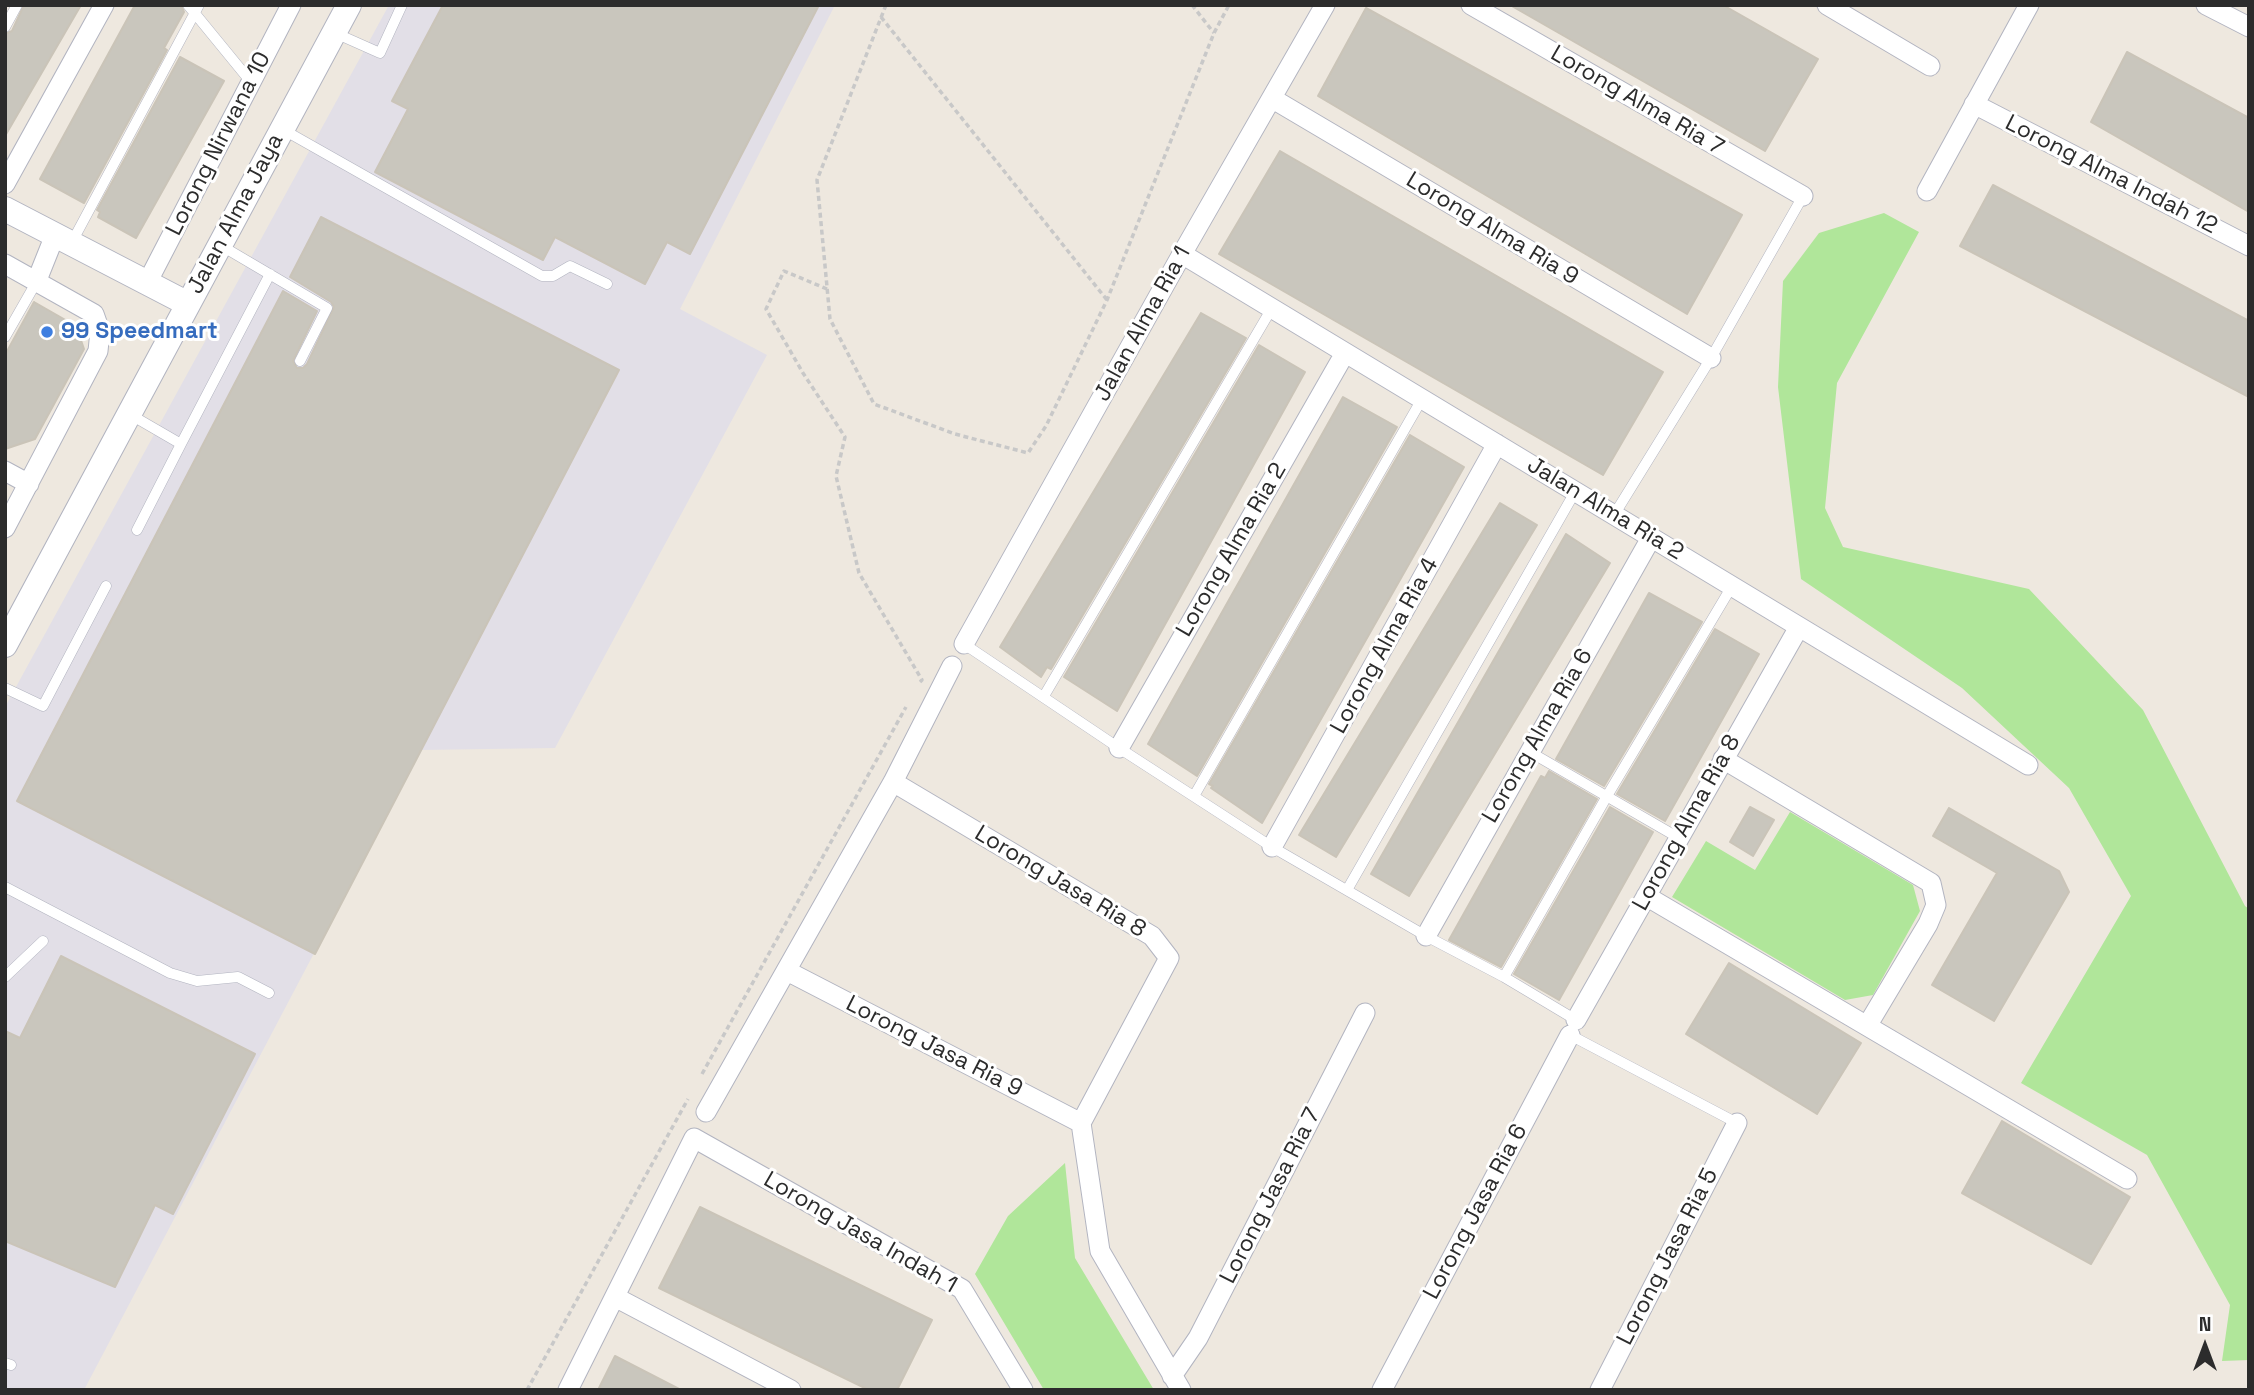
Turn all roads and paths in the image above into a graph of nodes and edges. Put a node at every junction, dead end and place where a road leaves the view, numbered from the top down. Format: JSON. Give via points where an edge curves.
{"nodes":[{"id":1,"x":17,"y":5,"type":"edge"},
{"id":2,"x":104,"y":5,"type":"edge"},
{"id":3,"x":291,"y":5,"type":"edge"},
{"id":4,"x":349,"y":5,"type":"edge"},
{"id":5,"x":402,"y":5,"type":"edge"},
{"id":6,"x":886,"y":5,"type":"edge"},
{"id":7,"x":1192,"y":5,"type":"edge"},
{"id":8,"x":1229,"y":5,"type":"edge"},
{"id":9,"x":1325,"y":5,"type":"edge"},
{"id":10,"x":1471,"y":5,"type":"edge"},
{"id":11,"x":1827,"y":5,"type":"edge"},
{"id":12,"x":2029,"y":5,"type":"edge"},
{"id":13,"x":2206,"y":5,"type":"edge"},
{"id":14,"x":194,"y":8,"type":"edge"},
{"id":15,"x":881,"y":17,"type":"junction"},
{"id":16,"x":5,"y":27,"type":"edge"},
{"id":17,"x":2249,"y":27,"type":"edge"},
{"id":18,"x":334,"y":33,"type":"junction"},
{"id":19,"x":1214,"y":33,"type":"junction"},
{"id":20,"x":1930,"y":66,"type":"dead end"},
{"id":21,"x":251,"y":82,"type":"junction"},
{"id":22,"x":1273,"y":99,"type":"junction"},
{"id":23,"x":1974,"y":104,"type":"junction"},
{"id":24,"x":281,"y":129,"type":"junction"},
{"id":25,"x":5,"y":184,"type":"edge"},
{"id":26,"x":1927,"y":191,"type":"dead end"},
{"id":27,"x":1803,"y":196,"type":"joint"},
{"id":28,"x":5,"y":209,"type":"edge"},
{"id":29,"x":63,"y":239,"type":"junction"},
{"id":30,"x":219,"y":245,"type":"junction"},
{"id":31,"x":2249,"y":246,"type":"edge"},
{"id":32,"x":1182,"y":254,"type":"junction"},
{"id":33,"x":5,"y":264,"type":"edge"},
{"id":34,"x":270,"y":274,"type":"junction"},
{"id":35,"x":37,"y":281,"type":"junction"},
{"id":36,"x":147,"y":282,"type":"junction"},
{"id":37,"x":607,"y":284,"type":"dead end"},
{"id":38,"x":827,"y":289,"type":"junction"},
{"id":39,"x":1107,"y":300,"type":"junction"},
{"id":40,"x":188,"y":304,"type":"junction"},
{"id":41,"x":1272,"y":308,"type":"junction"},
{"id":42,"x":5,"y":337,"type":"edge"},
{"id":43,"x":1345,"y":353,"type":"junction"},
{"id":44,"x":1711,"y":358,"type":"junction"},
{"id":45,"x":300,"y":361,"type":"dead end"},
{"id":46,"x":1422,"y":399,"type":"junction"},
{"id":47,"x":130,"y":415,"type":"junction"},
{"id":48,"x":181,"y":444,"type":"junction"},
{"id":49,"x":1497,"y":444,"type":"junction"},
{"id":50,"x":5,"y":471,"type":"edge"},
{"id":51,"x":29,"y":484,"type":"junction"},
{"id":52,"x":1575,"y":492,"type":"junction"},
{"id":53,"x":1614,"y":515,"type":"junction"},
{"id":54,"x":5,"y":528,"type":"edge"},
{"id":55,"x":137,"y":530,"type":"dead end"},
{"id":56,"x":1651,"y":538,"type":"junction"},
{"id":57,"x":106,"y":586,"type":"dead end"},
{"id":58,"x":1732,"y":586,"type":"junction"},
{"id":59,"x":1799,"y":627,"type":"junction"},
{"id":60,"x":964,"y":644,"type":"joint"},
{"id":61,"x":5,"y":645,"type":"edge"},
{"id":62,"x":952,"y":666,"type":"dead end"},
{"id":63,"x":5,"y":688,"type":"edge"},
{"id":64,"x":915,"y":692,"type":"dead end"},
{"id":65,"x":1044,"y":696,"type":"junction"},
{"id":66,"x":908,"y":704,"type":"dead end"},
{"id":67,"x":1119,"y":748,"type":"junction"},
{"id":68,"x":1529,"y":751,"type":"junction"},
{"id":69,"x":1723,"y":760,"type":"junction"},
{"id":70,"x":2028,"y":765,"type":"dead end"},
{"id":71,"x":893,"y":782,"type":"junction"},
{"id":72,"x":1195,"y":796,"type":"junction"},
{"id":73,"x":1607,"y":796,"type":"junction"},
{"id":74,"x":1679,"y":838,"type":"junction"},
{"id":75,"x":1272,"y":847,"type":"junction"},
{"id":76,"x":5,"y":887,"type":"edge"},
{"id":77,"x":1348,"y":890,"type":"junction"},
{"id":78,"x":1646,"y":897,"type":"junction"},
{"id":79,"x":1426,"y":936,"type":"junction"},
{"id":80,"x":43,"y":942,"type":"dead end"},
{"id":81,"x":787,"y":971,"type":"junction"},
{"id":82,"x":5,"y":977,"type":"edge"},
{"id":83,"x":1504,"y":977,"type":"junction"},
{"id":84,"x":269,"y":993,"type":"dead end"},
{"id":85,"x":1365,"y":1013,"type":"dead end"},
{"id":86,"x":1867,"y":1026,"type":"junction"},
{"id":87,"x":1573,"y":1028,"type":"junction"},
{"id":88,"x":701,"y":1077,"type":"dead end"},
{"id":89,"x":694,"y":1089,"type":"dead end"},
{"id":90,"x":706,"y":1112,"type":"dead end"},
{"id":91,"x":1081,"y":1123,"type":"junction"},
{"id":92,"x":1737,"y":1123,"type":"joint"},
{"id":93,"x":2127,"y":1179,"type":"dead end"},
{"id":94,"x":615,"y":1297,"type":"junction"},
{"id":95,"x":1177,"y":1383,"type":"edge"},
{"id":96,"x":527,"y":1390,"type":"edge"},
{"id":97,"x":568,"y":1390,"type":"edge"},
{"id":98,"x":791,"y":1390,"type":"edge"},
{"id":99,"x":1023,"y":1390,"type":"edge"},
{"id":100,"x":1382,"y":1390,"type":"edge"},
{"id":101,"x":1600,"y":1390,"type":"edge"}],
"edges":[{"from":1,"to":16,"type":"lane"},
{"from":2,"to":25,"type":"street"},
{"from":3,"to":21,"type":"street","name":"Lorong Nirwana 10"},
{"from":4,"to":18,"type":"street","name":"Jalan Alma Jaya"},
{"from":5,"to":18,"type":"lane","via":[[380,53]]},
{"from":6,"to":15,"type":"path"},
{"from":7,"to":19,"type":"path"},
{"from":8,"to":19,"type":"path"},
{"from":9,"to":22,"type":"street","name":"Jalan Alma Ria 1"},
{"from":10,"to":27,"type":"street","name":"Lorong Alma Ria 7"},
{"from":11,"to":20,"type":"street"},
{"from":12,"to":23,"type":"street"},
{"from":13,"to":17,"type":"street"},
{"from":14,"to":21,"type":"lane"},
{"from":14,"to":29,"type":"lane"},
{"from":15,"to":38,"type":"path","via":[[817,180]]},
{"from":15,"to":39,"type":"path"},
{"from":18,"to":24,"type":"street","name":"Jalan Alma Jaya"},
{"from":19,"to":39,"type":"path"},
{"from":21,"to":36,"type":"street","name":"Lorong Nirwana 10"},
{"from":22,"to":32,"type":"street","name":"Jalan Alma Ria 1"},
{"from":22,"to":44,"type":"street","name":"Lorong Alma Ria 9"},
{"from":23,"to":26,"type":"street"},
{"from":23,"to":31,"type":"street","name":"Lorong Alma Indah 12"},
{"from":24,"to":30,"type":"street","name":"Jalan Alma Jaya"},
{"from":24,"to":37,"type":"lane","via":[[542,276],[553,276],[570,266]]},
{"from":27,"to":44,"type":"lane"},
{"from":28,"to":29,"type":"street"},
{"from":29,"to":35,"type":"street"},
{"from":29,"to":36,"type":"street"},
{"from":30,"to":34,"type":"lane"},
{"from":30,"to":40,"type":"street","name":"Jalan Alma Jaya"},
{"from":32,"to":41,"type":"street","name":"Jalan Alma Ria 2"},
{"from":32,"to":60,"type":"street","name":"Jalan Alma Ria 1"},
{"from":33,"to":35,"type":"street"},
{"from":34,"to":45,"type":"lane","via":[[327,308]]},
{"from":34,"to":48,"type":"lane"},
{"from":35,"to":42,"type":"lane"},
{"from":35,"to":51,"type":"street","via":[[93,314],[100,331],[98,351]]},
{"from":36,"to":40,"type":"street"},
{"from":38,"to":39,"type":"path","via":[[830,319],[874,404],[955,435],[1028,453],[1046,426]]},
{"from":38,"to":64,"type":"path","via":[[784,271],[766,309],[845,436],[836,476],[859,573],[922,680]]},
{"from":40,"to":47,"type":"street","name":"Jalan Alma Jaya"},
{"from":41,"to":43,"type":"street","name":"Jalan Alma Ria 2"},
{"from":41,"to":65,"type":"lane"},
{"from":43,"to":46,"type":"street","name":"Jalan Alma Ria 2"},
{"from":43,"to":67,"type":"street","name":"Lorong Alma Ria 2"},
{"from":44,"to":53,"type":"lane"},
{"from":46,"to":49,"type":"street","name":"Jalan Alma Ria 2"},
{"from":46,"to":72,"type":"lane"},
{"from":47,"to":48,"type":"lane"},
{"from":47,"to":61,"type":"street","name":"Jalan Alma Jaya"},
{"from":48,"to":55,"type":"lane"},
{"from":49,"to":52,"type":"street","name":"Jalan Alma Ria 2"},
{"from":49,"to":75,"type":"street","name":"Lorong Alma Ria 4"},
{"from":50,"to":51,"type":"street"},
{"from":51,"to":54,"type":"street"},
{"from":52,"to":53,"type":"street","name":"Jalan Alma Ria 2"},
{"from":52,"to":77,"type":"lane"},
{"from":53,"to":56,"type":"street","name":"Jalan Alma Ria 2"},
{"from":56,"to":58,"type":"street","name":"Jalan Alma Ria 2"},
{"from":56,"to":68,"type":"street","name":"Lorong Alma Ria 6"},
{"from":57,"to":63,"type":"lane","via":[[43,706]]},
{"from":58,"to":59,"type":"street","name":"Jalan Alma Ria 2"},
{"from":58,"to":73,"type":"lane"},
{"from":59,"to":69,"type":"street","name":"Lorong Alma Ria 8"},
{"from":59,"to":70,"type":"street","name":"Jalan Alma Ria 2"},
{"from":60,"to":65,"type":"lane"},
{"from":62,"to":71,"type":"street"},
{"from":65,"to":67,"type":"lane"},
{"from":66,"to":88,"type":"path"},
{"from":67,"to":72,"type":"lane"},
{"from":68,"to":73,"type":"lane"},
{"from":68,"to":79,"type":"street","name":"Lorong Alma Ria 6"},
{"from":69,"to":74,"type":"street","name":"Lorong Alma Ria 8"},
{"from":69,"to":86,"type":"street","via":[[1931,883],[1936,905],[1928,924]]},
{"from":71,"to":81,"type":"street"},
{"from":71,"to":91,"type":"street","name":"Lorong Jasa Ria 8","via":[[1152,936],[1169,958]]},
{"from":72,"to":75,"type":"lane"},
{"from":73,"to":74,"type":"lane"},
{"from":73,"to":83,"type":"lane"},
{"from":74,"to":78,"type":"street","name":"Lorong Alma Ria 8"},
{"from":75,"to":77,"type":"lane"},
{"from":76,"to":84,"type":"lane","via":[[170,973],[197,981],[238,977]]},
{"from":77,"to":79,"type":"lane"},
{"from":78,"to":86,"type":"street"},
{"from":78,"to":87,"type":"street","name":"Lorong Alma Ria 8"},
{"from":79,"to":83,"type":"lane"},
{"from":80,"to":82,"type":"lane"},
{"from":81,"to":90,"type":"street"},
{"from":81,"to":91,"type":"street","name":"Lorong Jasa Ria 9"},
{"from":83,"to":87,"type":"lane"},
{"from":85,"to":95,"type":"street","name":"Lorong Jasa Ria 7"},
{"from":86,"to":93,"type":"street"},
{"from":87,"to":92,"type":"lane"},
{"from":87,"to":100,"type":"street","name":"Lorong Jasa Ria 6"},
{"from":89,"to":96,"type":"path"},
{"from":91,"to":95,"type":"street","via":[[1100,1251]]},
{"from":92,"to":101,"type":"street","name":"Lorong Jasa Ria 5"},
{"from":94,"to":97,"type":"street"},
{"from":94,"to":98,"type":"street"},
{"from":94,"to":99,"type":"street","name":"Lorong Jasa Indah 1","via":[[694,1138],[962,1289]]}]}
